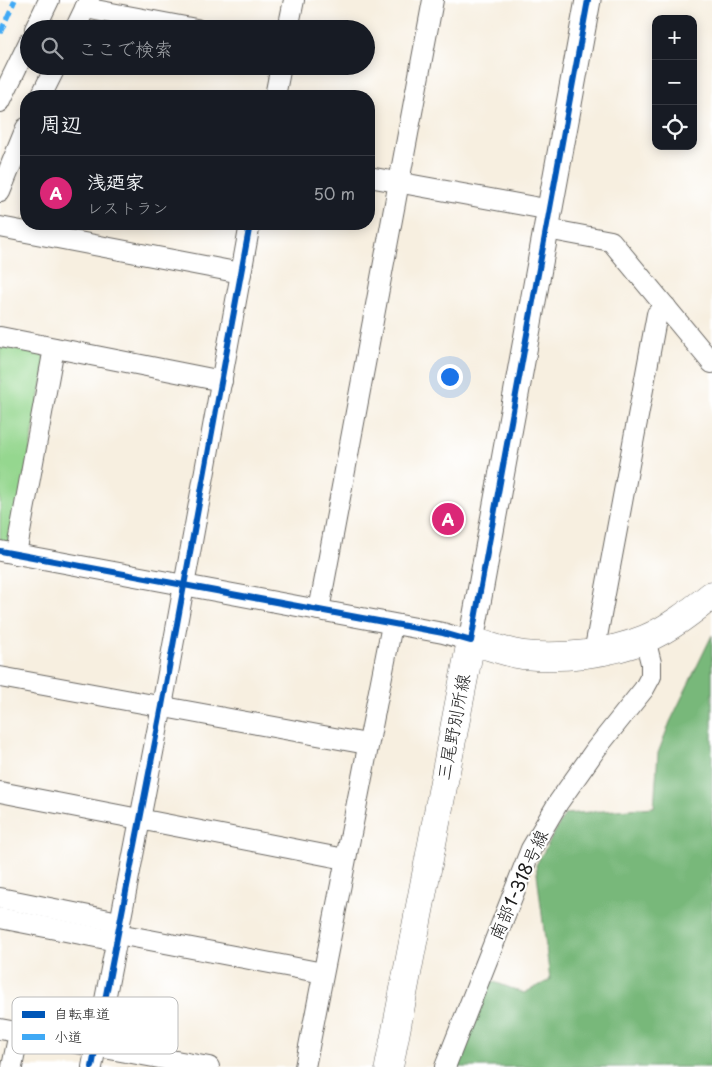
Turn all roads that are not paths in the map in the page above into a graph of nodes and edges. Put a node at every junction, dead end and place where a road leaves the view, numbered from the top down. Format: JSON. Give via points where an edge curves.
{"nodes":[{"id":1,"x":49,"y":0,"type":"edge"},
{"id":2,"x":294,"y":0,"type":"edge"},
{"id":3,"x":433,"y":0,"type":"edge"},
{"id":4,"x":588,"y":0,"type":"edge"},
{"id":5,"x":87,"y":4,"type":"edge"},
{"id":6,"x":39,"y":20,"type":"edge"},
{"id":7,"x":79,"y":20,"type":"edge"},
{"id":8,"x":157,"y":20,"type":"edge"},
{"id":9,"x":290,"y":20,"type":"edge"},
{"id":10,"x":20,"y":61,"type":"edge"},
{"id":11,"x":52,"y":75,"type":"edge"},
{"id":12,"x":279,"y":75,"type":"edge"},
{"id":13,"x":44,"y":90,"type":"edge"},
{"id":14,"x":276,"y":90,"type":"edge"},
{"id":15,"x":0,"y":102,"type":"edge"},
{"id":16,"x":20,"y":143,"type":"edge"},
{"id":17,"x":375,"y":179,"type":"edge"},
{"id":18,"x":398,"y":183,"type":"junction"},
{"id":19,"x":0,"y":192,"type":"edge"},
{"id":20,"x":549,"y":220,"type":"junction"},
{"id":21,"x":0,"y":227,"type":"edge"},
{"id":22,"x":249,"y":230,"type":"edge"},
{"id":23,"x":241,"y":273,"type":"junction"},
{"id":24,"x":666,"y":307,"type":"junction"},
{"id":25,"x":0,"y":337,"type":"edge"},
{"id":26,"x":54,"y":348,"type":"junction"},
{"id":27,"x":712,"y":363,"type":"edge"},
{"id":28,"x":222,"y":381,"type":"junction"},
{"id":29,"x":8,"y":552,"type":"edge"},
{"id":30,"x":183,"y":585,"type":"junction"},
{"id":31,"x":712,"y":594,"type":"edge"},
{"id":32,"x":319,"y":610,"type":"junction"},
{"id":33,"x":392,"y":625,"type":"junction"},
{"id":34,"x":644,"y":639,"type":"junction"},
{"id":35,"x":471,"y":641,"type":"junction"},
{"id":36,"x":594,"y":653,"type":"junction"},
{"id":37,"x":0,"y":677,"type":"edge"},
{"id":38,"x":162,"y":706,"type":"junction"},
{"id":39,"x":367,"y":744,"type":"junction"},
{"id":40,"x":0,"y":792,"type":"edge"},
{"id":41,"x":140,"y":820,"type":"junction"},
{"id":42,"x":345,"y":859,"type":"junction"},
{"id":43,"x":0,"y":898,"type":"edge"},
{"id":44,"x":0,"y":918,"type":"edge"},
{"id":45,"x":118,"y":934,"type":"junction"},
{"id":46,"x":323,"y":973,"type":"junction"},
{"id":47,"x":105,"y":997,"type":"edge"},
{"id":48,"x":9,"y":1031,"type":"edge"},
{"id":49,"x":94,"y":1054,"type":"edge"},
{"id":50,"x":138,"y":1054,"type":"edge"},
{"id":51,"x":12,"y":1067,"type":"edge"},
{"id":52,"x":92,"y":1067,"type":"edge"},
{"id":53,"x":209,"y":1067,"type":"edge"},
{"id":54,"x":305,"y":1067,"type":"edge"},
{"id":55,"x":389,"y":1067,"type":"edge"},
{"id":56,"x":445,"y":1067,"type":"edge"}],
"edges":[{"from":1,"to":6,"type":"street"},
{"from":2,"to":9,"type":"street"},
{"from":3,"to":18,"type":"street"},
{"from":4,"to":20,"type":"street"},
{"from":5,"to":7,"type":"street"},
{"from":5,"to":8,"type":"street"},
{"from":10,"to":15,"type":"street"},
{"from":11,"to":13,"type":"street"},
{"from":12,"to":14,"type":"street"},
{"from":16,"to":19,"type":"street"},
{"from":17,"to":18,"type":"street"},
{"from":18,"to":20,"type":"street"},
{"from":18,"to":32,"type":"street"},
{"from":20,"to":24,"type":"street","via":[[611,241]]},
{"from":20,"to":35,"type":"street"},
{"from":21,"to":23,"type":"street"},
{"from":22,"to":23,"type":"street"},
{"from":23,"to":28,"type":"street"},
{"from":24,"to":27,"type":"street"},
{"from":24,"to":36,"type":"street","via":[[657,314]]},
{"from":25,"to":26,"type":"street"},
{"from":26,"to":28,"type":"street"},
{"from":26,"to":29,"type":"street"},
{"from":28,"to":30,"type":"street"},
{"from":29,"to":30,"type":"street"},
{"from":30,"to":32,"type":"street"},
{"from":30,"to":38,"type":"street"},
{"from":31,"to":34,"type":"main road","via":[[685,615]]},
{"from":32,"to":33,"type":"street"},
{"from":33,"to":35,"type":"street"},
{"from":33,"to":39,"type":"street"},
{"from":34,"to":36,"type":"main road"},
{"from":34,"to":56,"type":"street","name":"南部1-318号線","via":[[652,663],[651,676],[558,803],[531,849]]},
{"from":35,"to":36,"type":"main road","via":[[522,654],[562,656]]},
{"from":35,"to":55,"type":"main road","name":"三尾野別所線"},
{"from":37,"to":38,"type":"street"},
{"from":38,"to":39,"type":"street"},
{"from":38,"to":41,"type":"street"},
{"from":39,"to":42,"type":"street"},
{"from":40,"to":41,"type":"street"},
{"from":41,"to":42,"type":"street"},
{"from":41,"to":45,"type":"street"},
{"from":42,"to":46,"type":"street"},
{"from":43,"to":45,"type":"street","via":[[109,920]]},
{"from":44,"to":45,"type":"street","via":[[106,938]]},
{"from":45,"to":46,"type":"street"},
{"from":45,"to":47,"type":"street"},
{"from":46,"to":54,"type":"street"},
{"from":48,"to":51,"type":"street"},
{"from":49,"to":52,"type":"street"},
{"from":50,"to":53,"type":"street"}]}
